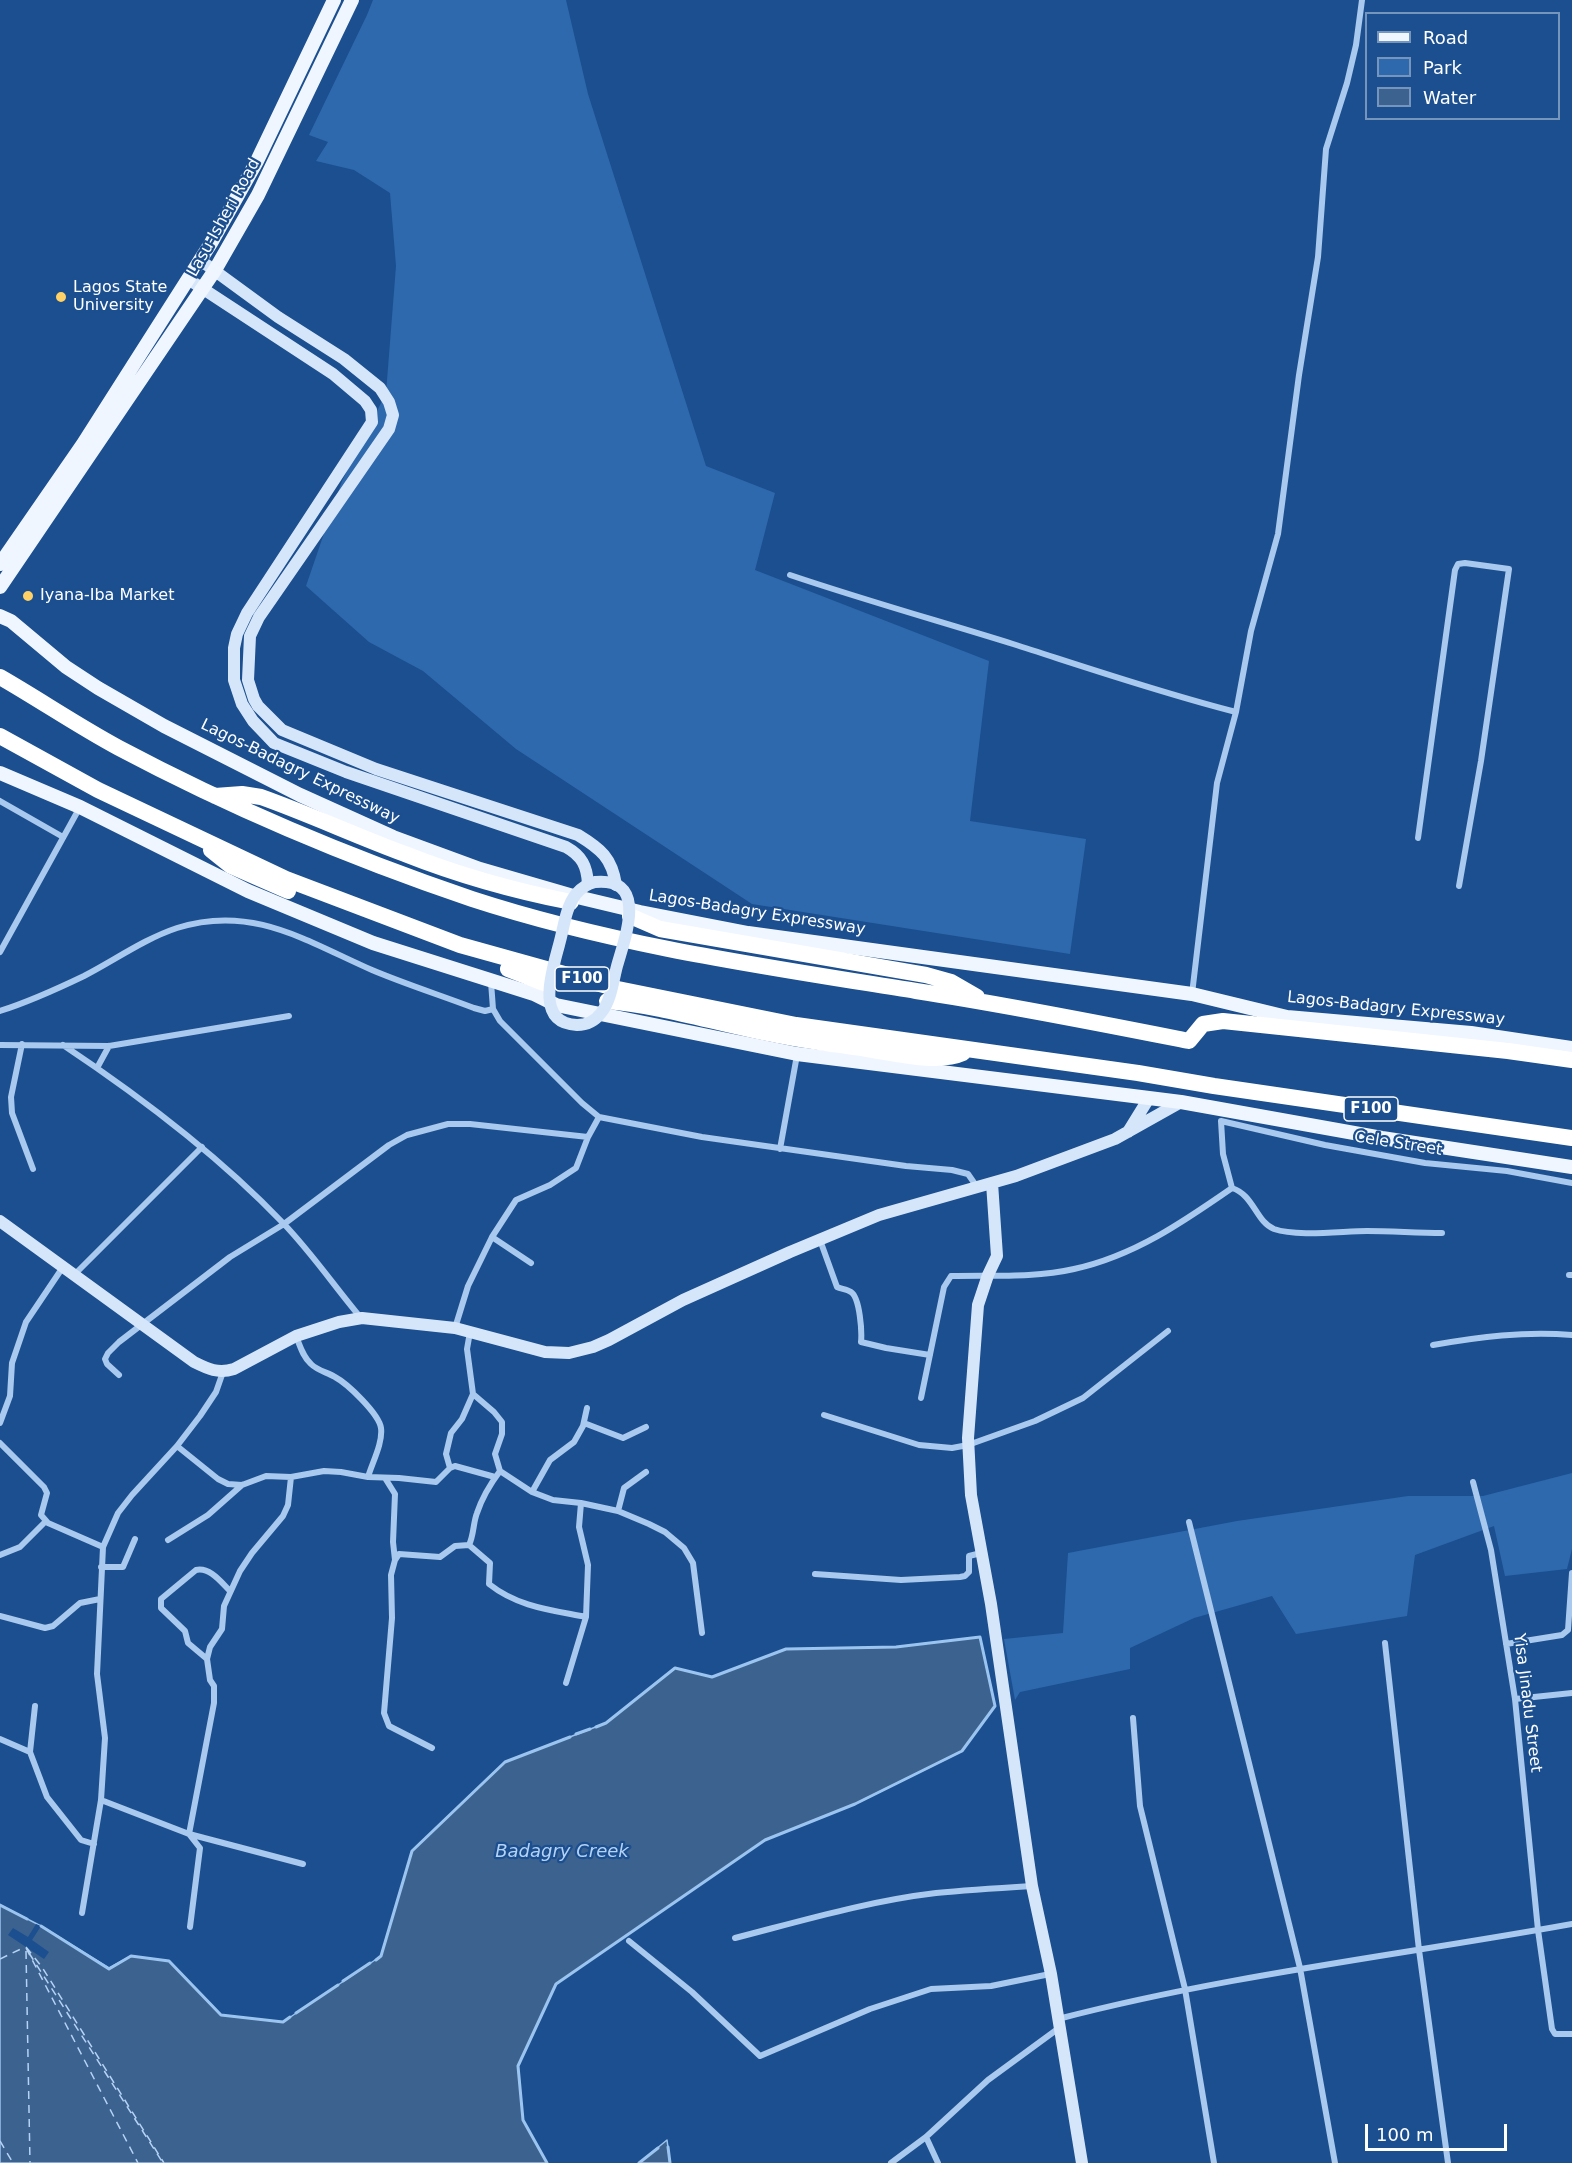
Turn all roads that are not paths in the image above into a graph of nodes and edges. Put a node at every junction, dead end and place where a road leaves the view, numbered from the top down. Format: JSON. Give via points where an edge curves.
{"nodes":[{"id":1,"x":334,"y":0,"type":"edge"},
{"id":2,"x":352,"y":0,"type":"edge"},
{"id":3,"x":1362,"y":0,"type":"edge"},
{"id":4,"x":200,"y":260,"type":"junction"},
{"id":5,"x":215,"y":270,"type":"junction"},
{"id":6,"x":188,"y":279,"type":"junction"},
{"id":7,"x":203,"y":290,"type":"junction"},
{"id":8,"x":0,"y":564,"type":"edge"},
{"id":9,"x":790,"y":575,"type":"dead end"},
{"id":10,"x":0,"y":587,"type":"edge"},
{"id":11,"x":0,"y":616,"type":"edge"},
{"id":12,"x":0,"y":677,"type":"edge"},
{"id":13,"x":1236,"y":712,"type":"junction"},
{"id":14,"x":0,"y":736,"type":"edge"},
{"id":15,"x":0,"y":773,"type":"edge"},
{"id":16,"x":426,"y":793,"type":"junction"},
{"id":17,"x":214,"y":796,"type":"junction"},
{"id":18,"x":0,"y":801,"type":"edge"},
{"id":19,"x":80,"y":807,"type":"junction"},
{"id":20,"x":63,"y":837,"type":"junction"},
{"id":21,"x":1418,"y":837,"type":"dead end"},
{"id":22,"x":201,"y":839,"type":"junction"},
{"id":23,"x":588,"y":884,"type":"junction"},
{"id":24,"x":616,"y":885,"type":"junction"},
{"id":25,"x":1459,"y":886,"type":"dead end"},
{"id":26,"x":571,"y":902,"type":"junction"},
{"id":27,"x":630,"y":916,"type":"junction"},
{"id":28,"x":3,"y":939,"type":"edge"},
{"id":29,"x":0,"y":952,"type":"edge"},
{"id":30,"x":491,"y":981,"type":"junction"},
{"id":31,"x":549,"y":985,"type":"junction"},
{"id":32,"x":1192,"y":994,"type":"junction"},
{"id":33,"x":607,"y":1001,"type":"junction"},
{"id":34,"x":982,"y":1001,"type":"junction"},
{"id":35,"x":493,"y":1009,"type":"junction"},
{"id":36,"x":0,"y":1011,"type":"edge"},
{"id":37,"x":289,"y":1016,"type":"dead end"},
{"id":38,"x":22,"y":1044,"type":"junction"},
{"id":39,"x":0,"y":1045,"type":"edge"},
{"id":40,"x":63,"y":1046,"type":"junction"},
{"id":41,"x":109,"y":1046,"type":"junction"},
{"id":42,"x":1572,"y":1048,"type":"edge"},
{"id":43,"x":970,"y":1050,"type":"junction"},
{"id":44,"x":797,"y":1054,"type":"junction"},
{"id":45,"x":1572,"y":1060,"type":"edge"},
{"id":46,"x":97,"y":1068,"type":"junction"},
{"id":47,"x":1149,"y":1098,"type":"junction"},
{"id":48,"x":1181,"y":1102,"type":"junction"},
{"id":49,"x":599,"y":1117,"type":"junction"},
{"id":50,"x":1128,"y":1133,"type":"junction"},
{"id":51,"x":588,"y":1137,"type":"junction"},
{"id":52,"x":1572,"y":1138,"type":"edge"},
{"id":53,"x":1395,"y":1140,"type":"junction"},
{"id":54,"x":1429,"y":1145,"type":"junction"},
{"id":55,"x":202,"y":1147,"type":"junction"},
{"id":56,"x":780,"y":1149,"type":"junction"},
{"id":57,"x":1391,"y":1157,"type":"junction"},
{"id":58,"x":1425,"y":1163,"type":"junction"},
{"id":59,"x":1572,"y":1167,"type":"edge"},
{"id":60,"x":33,"y":1169,"type":"dead end"},
{"id":61,"x":992,"y":1183,"type":"junction"},
{"id":62,"x":1572,"y":1183,"type":"edge"},
{"id":63,"x":978,"y":1188,"type":"junction"},
{"id":64,"x":1232,"y":1188,"type":"junction"},
{"id":65,"x":0,"y":1221,"type":"edge"},
{"id":66,"x":284,"y":1224,"type":"junction"},
{"id":67,"x":1442,"y":1233,"type":"dead end"},
{"id":68,"x":492,"y":1237,"type":"junction"},
{"id":69,"x":820,"y":1240,"type":"junction"},
{"id":70,"x":531,"y":1263,"type":"dead end"},
{"id":71,"x":63,"y":1266,"type":"junction"},
{"id":72,"x":75,"y":1274,"type":"junction"},
{"id":73,"x":988,"y":1275,"type":"junction"},
{"id":74,"x":362,"y":1318,"type":"junction"},
{"id":75,"x":141,"y":1324,"type":"junction"},
{"id":76,"x":455,"y":1328,"type":"junction"},
{"id":77,"x":471,"y":1331,"type":"junction"},
{"id":78,"x":1168,"y":1331,"type":"dead end"},
{"id":79,"x":1572,"y":1335,"type":"edge"},
{"id":80,"x":296,"y":1336,"type":"junction"},
{"id":81,"x":1433,"y":1345,"type":"dead end"},
{"id":82,"x":930,"y":1355,"type":"junction"},
{"id":83,"x":223,"y":1372,"type":"junction"},
{"id":84,"x":119,"y":1375,"type":"dead end"},
{"id":85,"x":473,"y":1394,"type":"junction"},
{"id":86,"x":921,"y":1398,"type":"dead end"},
{"id":87,"x":587,"y":1408,"type":"dead end"},
{"id":88,"x":824,"y":1415,"type":"dead end"},
{"id":89,"x":0,"y":1423,"type":"edge"},
{"id":90,"x":584,"y":1424,"type":"junction"},
{"id":91,"x":646,"y":1427,"type":"dead end"},
{"id":92,"x":0,"y":1443,"type":"edge"},
{"id":93,"x":968,"y":1445,"type":"junction"},
{"id":94,"x":177,"y":1446,"type":"junction"},
{"id":95,"x":450,"y":1468,"type":"junction"},
{"id":96,"x":500,"y":1471,"type":"junction"},
{"id":97,"x":646,"y":1472,"type":"dead end"},
{"id":98,"x":291,"y":1477,"type":"junction"},
{"id":99,"x":368,"y":1477,"type":"junction"},
{"id":100,"x":495,"y":1477,"type":"junction"},
{"id":101,"x":385,"y":1478,"type":"junction"},
{"id":102,"x":1473,"y":1482,"type":"dead end"},
{"id":103,"x":242,"y":1485,"type":"junction"},
{"id":104,"x":532,"y":1492,"type":"junction"},
{"id":105,"x":581,"y":1503,"type":"junction"},
{"id":106,"x":618,"y":1511,"type":"junction"},
{"id":107,"x":45,"y":1521,"type":"junction"},
{"id":108,"x":1190,"y":1522,"type":"dead end"},
{"id":109,"x":135,"y":1539,"type":"dead end"},
{"id":110,"x":168,"y":1540,"type":"dead end"},
{"id":111,"x":469,"y":1545,"type":"junction"},
{"id":112,"x":103,"y":1547,"type":"junction"},
{"id":113,"x":981,"y":1553,"type":"junction"},
{"id":114,"x":0,"y":1555,"type":"edge"},
{"id":115,"x":395,"y":1560,"type":"junction"},
{"id":116,"x":101,"y":1567,"type":"junction"},
{"id":117,"x":1572,"y":1573,"type":"edge"},
{"id":118,"x":815,"y":1574,"type":"dead end"},
{"id":119,"x":230,"y":1591,"type":"junction"},
{"id":120,"x":100,"y":1599,"type":"junction"},
{"id":121,"x":0,"y":1616,"type":"edge"},
{"id":122,"x":586,"y":1617,"type":"junction"},
{"id":123,"x":702,"y":1633,"type":"dead end"},
{"id":124,"x":1385,"y":1643,"type":"dead end"},
{"id":125,"x":1506,"y":1644,"type":"junction"},
{"id":126,"x":207,"y":1659,"type":"junction"},
{"id":127,"x":566,"y":1683,"type":"dead end"},
{"id":128,"x":1572,"y":1693,"type":"edge"},
{"id":129,"x":1515,"y":1698,"type":"junction"},
{"id":130,"x":35,"y":1706,"type":"dead end"},
{"id":131,"x":1133,"y":1718,"type":"dead end"},
{"id":132,"x":0,"y":1739,"type":"edge"},
{"id":133,"x":432,"y":1748,"type":"dead end"},
{"id":134,"x":30,"y":1752,"type":"junction"},
{"id":135,"x":101,"y":1800,"type":"junction"},
{"id":136,"x":189,"y":1833,"type":"junction"},
{"id":137,"x":94,"y":1844,"type":"junction"},
{"id":138,"x":303,"y":1864,"type":"dead end"},
{"id":139,"x":1032,"y":1886,"type":"junction"},
{"id":140,"x":82,"y":1913,"type":"dead end"},
{"id":141,"x":1572,"y":1924,"type":"edge"},
{"id":142,"x":190,"y":1926,"type":"dead end"},
{"id":143,"x":1538,"y":1930,"type":"junction"},
{"id":144,"x":735,"y":1938,"type":"dead end"},
{"id":145,"x":629,"y":1941,"type":"dead end"},
{"id":146,"x":1419,"y":1950,"type":"junction"},
{"id":147,"x":1300,"y":1968,"type":"junction"},
{"id":148,"x":1051,"y":1974,"type":"junction"},
{"id":149,"x":1185,"y":1989,"type":"junction"},
{"id":150,"x":1059,"y":2023,"type":"junction"},
{"id":151,"x":1572,"y":2034,"type":"edge"},
{"id":152,"x":926,"y":2137,"type":"junction"},
{"id":153,"x":891,"y":2163,"type":"edge"},
{"id":154,"x":938,"y":2163,"type":"edge"},
{"id":155,"x":1082,"y":2163,"type":"edge"},
{"id":156,"x":1214,"y":2163,"type":"edge"},
{"id":157,"x":1335,"y":2163,"type":"edge"},
{"id":158,"x":1448,"y":2163,"type":"edge"}],
"edges":[{"from":1,"to":4,"type":"main road","name":"Lasu-Isheri Road","via":[[257,161]]},
{"from":2,"to":5,"type":"main road","name":"Lasu-Isheri Road","via":[[258,195]]},
{"from":3,"to":13,"type":"street","via":[[1351,64],[1326,149],[1318,257],[1278,534],[1251,631]]},
{"from":4,"to":5,"type":"main road"},
{"from":4,"to":6,"type":"main road","name":"Lasu-Isheri Road"},
{"from":5,"to":7,"type":"main road","name":"Lasu-Isheri Road"},
{"from":5,"to":16,"type":"main road","via":[[380,388],[393,415],[390,429],[250,636],[248,680],[254,699],[282,730]]},
{"from":6,"to":7,"type":"main road"},
{"from":6,"to":8,"type":"main road","name":"Lasu-Isheri Road","via":[[83,444]]},
{"from":7,"to":10,"type":"main road","name":"Lasu-Isheri Road"},
{"from":7,"to":16,"type":"main road","via":[[333,374],[371,410],[372,423],[237,634],[232,664],[242,704],[274,743],[346,772]]},
{"from":9,"to":13,"type":"street"},
{"from":11,"to":32,"type":"main road","name":"Lagos-Badagry Expressway","via":[[66,667],[164,726],[331,809],[480,869],[640,912],[748,933]]},
{"from":12,"to":17,"type":"highway","name":"Lagos-Badagry Expressway","via":[[119,747]]},
{"from":13,"to":32,"type":"street","via":[[1217,783]]},
{"from":14,"to":22,"type":"highway","number":"F100","via":[[98,790]]},
{"from":15,"to":19,"type":"main road"},
{"from":16,"to":23,"type":"main road","via":[[575,852],[587,872]]},
{"from":16,"to":24,"type":"main road","via":[[578,836],[609,860]]},
{"from":17,"to":26,"type":"highway","via":[[261,797],[406,855],[482,880]]},
{"from":17,"to":34,"type":"highway","name":"Lagos-Badagry Expressway","via":[[303,837],[473,899],[567,926],[772,968]]},
{"from":18,"to":20,"type":"street"},
{"from":19,"to":20,"type":"street"},
{"from":19,"to":30,"type":"main road","via":[[258,895],[373,943]]},
{"from":20,"to":28,"type":"street"},
{"from":21,"to":25,"type":"street","via":[[1455,570],[1458,564],[1465,563],[1509,569]]},
{"from":22,"to":31,"type":"highway","via":[[241,872],[382,927]]},
{"from":22,"to":43,"type":"highway","number":"F100","via":[[286,879],[460,945],[618,989],[796,1025]]},
{"from":23,"to":24,"type":"main road","bridge":true,"via":[[601,881]]},
{"from":23,"to":26,"type":"main road","bridge":true},
{"from":24,"to":27,"type":"main road","bridge":true,"via":[[629,900]]},
{"from":26,"to":31,"type":"main road","bridge":true},
{"from":27,"to":33,"type":"main road","bridge":true},
{"from":27,"to":34,"type":"highway","via":[[660,929],[943,980]]},
{"from":28,"to":29,"type":"street"},
{"from":30,"to":35,"type":"street"},
{"from":30,"to":44,"type":"main road","via":[[556,1005]]},
{"from":31,"to":33,"type":"main road","bridge":true,"via":[[551,1007],[571,1024],[592,1021]]},
{"from":32,"to":42,"type":"main road","name":"Lagos-Badagry Expressway","via":[[1287,1017]]},
{"from":33,"to":43,"type":"highway","via":[[779,1036],[909,1055],[955,1057]]},
{"from":34,"to":45,"type":"highway","name":"Lagos-Badagry Expressway","via":[[1189,1041],[1203,1024],[1223,1021]]},
{"from":35,"to":36,"type":"street","via":[[474,1008],[284,932],[239,920],[207,921],[153,937],[83,976]]},
{"from":35,"to":49,"type":"street","via":[[500,1021]]},
{"from":37,"to":41,"type":"street"},
{"from":38,"to":39,"type":"street"},
{"from":38,"to":40,"type":"street"},
{"from":38,"to":60,"type":"street","via":[[11,1097],[12,1113]]},
{"from":40,"to":41,"type":"street"},
{"from":40,"to":46,"type":"street"},
{"from":41,"to":46,"type":"street"},
{"from":43,"to":52,"type":"highway","number":"F100"},
{"from":44,"to":47,"type":"main road"},
{"from":44,"to":56,"type":"street"},
{"from":46,"to":55,"type":"street"},
{"from":47,"to":48,"type":"main road"},
{"from":47,"to":50,"type":"main road"},
{"from":48,"to":50,"type":"main road"},
{"from":48,"to":53,"type":"main road"},
{"from":49,"to":51,"type":"street"},
{"from":49,"to":56,"type":"street"},
{"from":50,"to":61,"type":"main road"},
{"from":51,"to":66,"type":"street","via":[[471,1124],[424,1129],[390,1145]]},
{"from":51,"to":68,"type":"street","via":[[576,1168],[516,1200]]},
{"from":53,"to":54,"type":"main road"},
{"from":53,"to":57,"type":"street"},
{"from":54,"to":58,"type":"street"},
{"from":54,"to":59,"type":"main road"},
{"from":55,"to":66,"type":"street"},
{"from":55,"to":72,"type":"street"},
{"from":56,"to":63,"type":"street","via":[[952,1170],[968,1174]]},
{"from":57,"to":58,"type":"street","name":"Cele Street"},
{"from":57,"to":64,"type":"street","name":"Cele Street","via":[[1221,1121],[1222,1154]]},
{"from":58,"to":62,"type":"street","name":"Cele Street","via":[[1507,1171]]},
{"from":61,"to":63,"type":"main road"},
{"from":61,"to":73,"type":"main road","via":[[997,1256]]},
{"from":63,"to":69,"type":"main road","via":[[879,1215]]},
{"from":64,"to":67,"type":"street","via":[[1241,1191],[1273,1228],[1292,1232]]},
{"from":64,"to":73,"type":"street","via":[[1150,1241],[1105,1260],[1035,1274]]},
{"from":65,"to":71,"type":"main road"},
{"from":66,"to":74,"type":"street"},
{"from":66,"to":75,"type":"street","via":[[230,1257]]},
{"from":68,"to":70,"type":"street"},
{"from":68,"to":76,"type":"street","via":[[468,1286]]},
{"from":69,"to":77,"type":"main road","via":[[683,1300],[609,1340],[569,1353],[545,1352]]},
{"from":69,"to":82,"type":"street","via":[[837,1287],[855,1297],[861,1342]]},
{"from":71,"to":72,"type":"main road"},
{"from":71,"to":89,"type":"street","via":[[26,1322],[12,1363],[10,1396]]},
{"from":72,"to":75,"type":"main road"},
{"from":73,"to":82,"type":"street","via":[[951,1276],[947,1280]]},
{"from":73,"to":93,"type":"main road","via":[[978,1305]]},
{"from":74,"to":76,"type":"main road"},
{"from":74,"to":80,"type":"main road"},
{"from":75,"to":83,"type":"main road","via":[[194,1362]]},
{"from":75,"to":84,"type":"street","via":[[105,1359]]},
{"from":76,"to":77,"type":"main road"},
{"from":77,"to":85,"type":"street","via":[[467,1349]]},
{"from":78,"to":93,"type":"street","via":[[1083,1398],[1035,1421]]},
{"from":79,"to":81,"type":"street","via":[[1536,1332]]},
{"from":80,"to":83,"type":"main road"},
{"from":80,"to":99,"type":"street","via":[[313,1367],[335,1376],[353,1390],[380,1422],[380,1440]]},
{"from":82,"to":86,"type":"street"},
{"from":83,"to":94,"type":"street","via":[[216,1392]]},
{"from":85,"to":95,"type":"street","via":[[451,1433],[446,1454]]},
{"from":85,"to":96,"type":"street","via":[[502,1422],[495,1454]]},
{"from":87,"to":90,"type":"street"},
{"from":88,"to":93,"type":"street","via":[[919,1445]]},
{"from":90,"to":91,"type":"street","via":[[623,1438]]},
{"from":90,"to":104,"type":"street","via":[[570,1446],[549,1460]]},
{"from":92,"to":107,"type":"street","via":[[45,1487],[41,1515]]},
{"from":93,"to":113,"type":"main road"},
{"from":94,"to":103,"type":"street","via":[[218,1479]]},
{"from":94,"to":112,"type":"street","via":[[118,1513]]},
{"from":95,"to":100,"type":"street","via":[[461,1466]]},
{"from":95,"to":101,"type":"street","via":[[436,1482]]},
{"from":96,"to":100,"type":"street"},
{"from":96,"to":104,"type":"street"},
{"from":97,"to":106,"type":"street","via":[[624,1488]]},
{"from":98,"to":99,"type":"street","via":[[324,1471]]},
{"from":98,"to":103,"type":"street","via":[[266,1476]]},
{"from":98,"to":119,"type":"street","via":[[283,1516],[252,1553]]},
{"from":99,"to":101,"type":"street"},
{"from":100,"to":111,"type":"street","via":[[477,1513]]},
{"from":101,"to":115,"type":"street","via":[[395,1494]]},
{"from":102,"to":125,"type":"street","name":"Yisa Jinadu Street","via":[[1491,1550]]},
{"from":103,"to":110,"type":"street","via":[[208,1515]]},
{"from":104,"to":105,"type":"street","via":[[553,1500]]},
{"from":105,"to":106,"type":"street"},
{"from":105,"to":122,"type":"street","via":[[579,1527],[588,1565]]},
{"from":106,"to":123,"type":"street","via":[[666,1532],[684,1548],[693,1563]]},
{"from":107,"to":112,"type":"street"},
{"from":107,"to":114,"type":"street","via":[[20,1548]]},
{"from":108,"to":147,"type":"street"},
{"from":109,"to":116,"type":"street","via":[[123,1567]]},
{"from":111,"to":115,"type":"street","via":[[455,1546],[440,1557],[407,1553],[399,1554]]},
{"from":111,"to":122,"type":"street","via":[[490,1563],[489,1584],[502,1594],[528,1606]]},
{"from":112,"to":116,"type":"street"},
{"from":113,"to":118,"type":"street","via":[[969,1556],[969,1572],[960,1577],[901,1580]]},
{"from":113,"to":139,"type":"main road"},
{"from":115,"to":133,"type":"street","via":[[384,1713],[389,1726]]},
{"from":116,"to":120,"type":"street"},
{"from":117,"to":125,"type":"street","via":[[1566,1633]]},
{"from":119,"to":126,"type":"street","via":[[222,1629]]},
{"from":119,"to":126,"type":"street","via":[[201,1568],[161,1599],[160,1608],[185,1631],[188,1643]]},
{"from":120,"to":121,"type":"street","via":[[80,1603],[53,1626],[45,1628]]},
{"from":120,"to":135,"type":"street","via":[[98,1674],[105,1738]]},
{"from":122,"to":127,"type":"street"},
{"from":124,"to":146,"type":"street"},
{"from":125,"to":129,"type":"street","name":"Yisa Jinadu Street"},
{"from":126,"to":136,"type":"street","via":[[214,1703]]},
{"from":128,"to":129,"type":"street"},
{"from":129,"to":143,"type":"street","name":"Yisa Jinadu Street"},
{"from":130,"to":134,"type":"street"},
{"from":131,"to":149,"type":"street","via":[[1140,1806]]},
{"from":132,"to":134,"type":"street"},
{"from":134,"to":137,"type":"street","via":[[47,1797],[81,1840]]},
{"from":135,"to":136,"type":"street"},
{"from":135,"to":137,"type":"street"},
{"from":136,"to":138,"type":"street"},
{"from":136,"to":142,"type":"street","via":[[200,1848]]},
{"from":137,"to":140,"type":"street"},
{"from":139,"to":144,"type":"street","via":[[892,1900]]},
{"from":139,"to":148,"type":"main road"},
{"from":141,"to":143,"type":"street"},
{"from":143,"to":146,"type":"street"},
{"from":143,"to":151,"type":"street","name":"Yisa Jinadu Street","via":[[1552,2029],[1555,2034]]},
{"from":145,"to":148,"type":"street","via":[[760,2055],[870,2009],[931,1989],[991,1986]]},
{"from":146,"to":147,"type":"street"},
{"from":146,"to":158,"type":"street"},
{"from":147,"to":149,"type":"street"},
{"from":147,"to":157,"type":"street"},
{"from":148,"to":150,"type":"main road"},
{"from":149,"to":150,"type":"street"},
{"from":149,"to":156,"type":"street"},
{"from":150,"to":152,"type":"street"},
{"from":150,"to":155,"type":"main road"},
{"from":152,"to":153,"type":"street"},
{"from":152,"to":154,"type":"street"}]}
